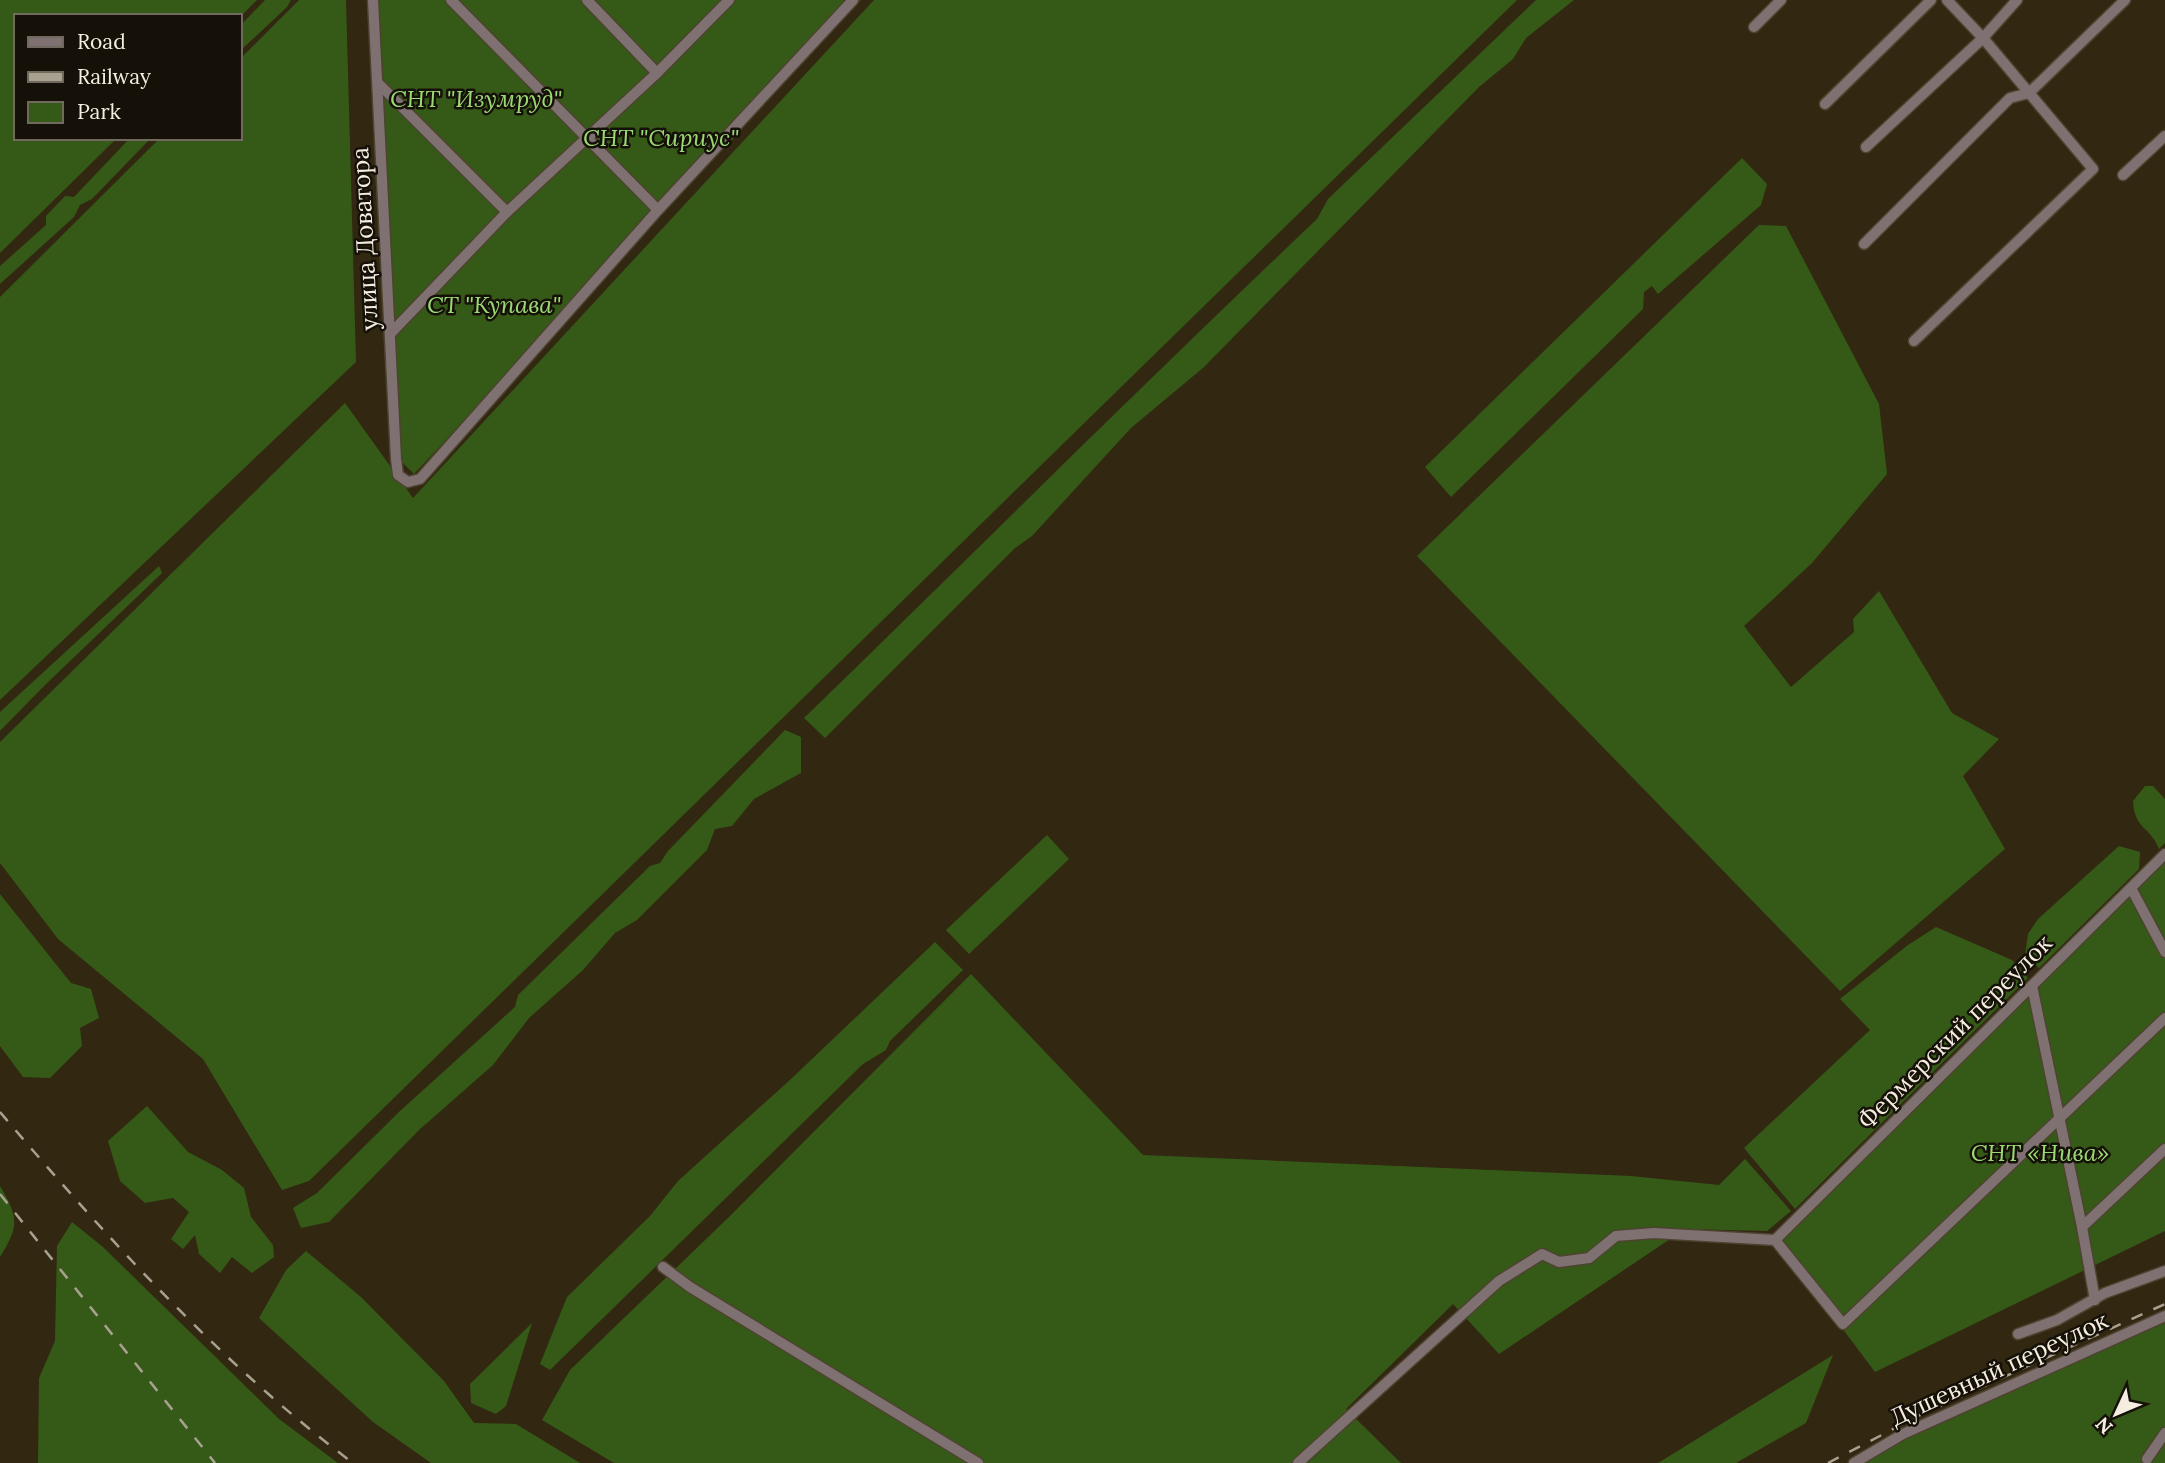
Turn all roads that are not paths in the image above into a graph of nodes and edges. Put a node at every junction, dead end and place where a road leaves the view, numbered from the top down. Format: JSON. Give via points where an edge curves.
{"nodes":[{"id":1,"x":373,"y":0,"type":"edge"},
{"id":2,"x":451,"y":0,"type":"edge"},
{"id":3,"x":587,"y":0,"type":"edge"},
{"id":4,"x":853,"y":0,"type":"edge"},
{"id":5,"x":1781,"y":0,"type":"edge"},
{"id":6,"x":1931,"y":0,"type":"edge"},
{"id":7,"x":1947,"y":0,"type":"edge"},
{"id":8,"x":2017,"y":0,"type":"edge"},
{"id":9,"x":2125,"y":0,"type":"edge"},
{"id":10,"x":722,"y":2,"type":"edge"},
{"id":11,"x":1754,"y":27,"type":"dead end"},
{"id":12,"x":1983,"y":38,"type":"junction"},
{"id":13,"x":657,"y":73,"type":"junction"},
{"id":14,"x":377,"y":82,"type":"junction"},
{"id":15,"x":2029,"y":93,"type":"junction"},
{"id":16,"x":1825,"y":104,"type":"dead end"},
{"id":17,"x":2165,"y":136,"type":"edge"},
{"id":18,"x":586,"y":137,"type":"junction"},
{"id":19,"x":1866,"y":147,"type":"dead end"},
{"id":20,"x":2123,"y":175,"type":"dead end"},
{"id":21,"x":658,"y":210,"type":"junction"},
{"id":22,"x":507,"y":212,"type":"junction"},
{"id":23,"x":1864,"y":244,"type":"dead end"},
{"id":24,"x":391,"y":333,"type":"junction"},
{"id":25,"x":1914,"y":341,"type":"dead end"},
{"id":26,"x":2165,"y":854,"type":"edge"},
{"id":27,"x":2131,"y":888,"type":"junction"},
{"id":28,"x":2165,"y":952,"type":"edge"},
{"id":29,"x":2032,"y":986,"type":"junction"},
{"id":30,"x":2165,"y":1018,"type":"edge"},
{"id":31,"x":2060,"y":1120,"type":"junction"},
{"id":32,"x":2165,"y":1149,"type":"edge"},
{"id":33,"x":2082,"y":1227,"type":"junction"},
{"id":34,"x":1775,"y":1240,"type":"junction"},
{"id":35,"x":663,"y":1267,"type":"dead end"},
{"id":36,"x":2165,"y":1272,"type":"edge"},
{"id":37,"x":2095,"y":1300,"type":"junction"},
{"id":38,"x":2165,"y":1316,"type":"edge"},
{"id":39,"x":2018,"y":1334,"type":"dead end"},
{"id":40,"x":2165,"y":1433,"type":"edge"},
{"id":41,"x":2147,"y":1459,"type":"dead end"},
{"id":42,"x":978,"y":1463,"type":"edge"},
{"id":43,"x":1298,"y":1463,"type":"edge"},
{"id":44,"x":1854,"y":1463,"type":"edge"}],
"edges":[{"from":1,"to":14,"type":"street","name":"улица Доватора"},
{"from":2,"to":18,"type":"street"},
{"from":3,"to":13,"type":"street"},
{"from":4,"to":21,"type":"street"},
{"from":5,"to":11,"type":"street"},
{"from":6,"to":16,"type":"street"},
{"from":7,"to":12,"type":"street"},
{"from":8,"to":12,"type":"street"},
{"from":9,"to":15,"type":"street"},
{"from":10,"to":13,"type":"street"},
{"from":12,"to":15,"type":"street"},
{"from":12,"to":19,"type":"street"},
{"from":13,"to":18,"type":"street"},
{"from":14,"to":22,"type":"street"},
{"from":14,"to":24,"type":"street","name":"улица Доватора"},
{"from":15,"to":23,"type":"street","via":[[2010,98]]},
{"from":15,"to":25,"type":"street","via":[[2093,169]]},
{"from":17,"to":20,"type":"street"},
{"from":18,"to":21,"type":"street"},
{"from":18,"to":22,"type":"street"},
{"from":21,"to":24,"type":"street","name":"улица Доватора","via":[[420,480],[408,482],[398,475]]},
{"from":22,"to":24,"type":"street"},
{"from":26,"to":27,"type":"street","name":"Фермерский переулок"},
{"from":27,"to":28,"type":"street"},
{"from":27,"to":29,"type":"street","name":"Фермерский переулок"},
{"from":29,"to":31,"type":"street"},
{"from":29,"to":34,"type":"street","name":"Фермерский переулок"},
{"from":30,"to":31,"type":"street"},
{"from":31,"to":33,"type":"street"},
{"from":31,"to":34,"type":"street","via":[[1843,1324]]},
{"from":32,"to":33,"type":"street"},
{"from":33,"to":37,"type":"street"},
{"from":34,"to":43,"type":"street","via":[[1654,1233],[1616,1236],[1589,1258],[1559,1262],[1542,1254],[1499,1281]]},
{"from":35,"to":42,"type":"street"},
{"from":36,"to":37,"type":"street"},
{"from":37,"to":39,"type":"street"},
{"from":38,"to":44,"type":"street","name":"Душевный переулок","via":[[1903,1434]]},
{"from":40,"to":41,"type":"street"}]}
